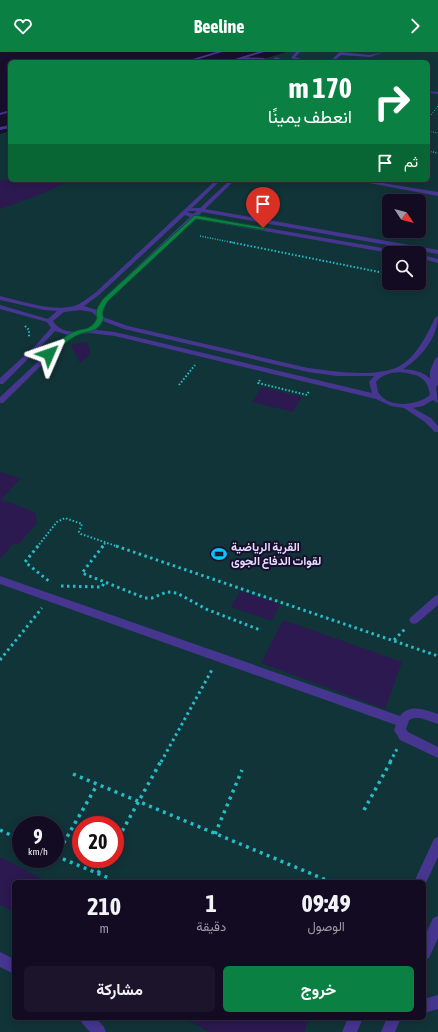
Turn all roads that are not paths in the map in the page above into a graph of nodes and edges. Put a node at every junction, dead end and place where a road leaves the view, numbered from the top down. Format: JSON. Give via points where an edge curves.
{"nodes":[{"id":1,"x":220,"y":52,"type":"edge"},
{"id":2,"x":262,"y":52,"type":"edge"},
{"id":3,"x":298,"y":52,"type":"edge"},
{"id":4,"x":366,"y":52,"type":"edge"},
{"id":5,"x":382,"y":52,"type":"edge"},
{"id":6,"x":341,"y":53,"type":"edge"},
{"id":7,"x":355,"y":54,"type":"edge"},
{"id":8,"x":360,"y":57,"type":"junction"},
{"id":9,"x":241,"y":58,"type":"junction"},
{"id":10,"x":350,"y":58,"type":"dead end"},
{"id":11,"x":264,"y":59,"type":"dead end"},
{"id":12,"x":192,"y":60,"type":"edge"},
{"id":13,"x":234,"y":60,"type":"edge"},
{"id":14,"x":302,"y":60,"type":"edge"},
{"id":15,"x":217,"y":182,"type":"edge"},
{"id":16,"x":231,"y":182,"type":"edge"},
{"id":17,"x":367,"y":182,"type":"edge"},
{"id":18,"x":399,"y":182,"type":"edge"},
{"id":19,"x":438,"y":188,"type":"edge"},
{"id":20,"x":438,"y":194,"type":"edge"},
{"id":21,"x":202,"y":210,"type":"junction"},
{"id":22,"x":186,"y":211,"type":"junction"},
{"id":23,"x":195,"y":217,"type":"junction"},
{"id":24,"x":382,"y":250,"type":"edge"},
{"id":25,"x":438,"y":252,"type":"edge"},
{"id":26,"x":426,"y":258,"type":"edge"},
{"id":27,"x":438,"y":261,"type":"edge"},
{"id":28,"x":0,"y":298,"type":"edge"},
{"id":29,"x":0,"y":307,"type":"edge"},
{"id":30,"x":77,"y":308,"type":"junction"},
{"id":31,"x":63,"y":310,"type":"junction"},
{"id":32,"x":100,"y":316,"type":"junction"},
{"id":33,"x":438,"y":318,"type":"edge"},
{"id":34,"x":50,"y":321,"type":"junction"},
{"id":35,"x":54,"y":328,"type":"junction"},
{"id":36,"x":88,"y":331,"type":"junction"},
{"id":37,"x":75,"y":333,"type":"junction"},
{"id":38,"x":438,"y":358,"type":"edge"},
{"id":39,"x":396,"y":370,"type":"junction"},
{"id":40,"x":380,"y":374,"type":"junction"},
{"id":41,"x":0,"y":382,"type":"edge"},
{"id":42,"x":434,"y":385,"type":"junction"},
{"id":43,"x":379,"y":397,"type":"junction"},
{"id":44,"x":436,"y":398,"type":"edge"},
{"id":45,"x":0,"y":402,"type":"edge"},
{"id":46,"x":405,"y":406,"type":"junction"},
{"id":47,"x":438,"y":430,"type":"edge"},
{"id":48,"x":0,"y":580,"type":"edge"},
{"id":49,"x":438,"y":599,"type":"edge"},
{"id":50,"x":414,"y":620,"type":"dead end"},
{"id":51,"x":438,"y":719,"type":"edge"},
{"id":52,"x":402,"y":722,"type":"junction"},
{"id":53,"x":438,"y":753,"type":"edge"},
{"id":54,"x":438,"y":844,"type":"edge"},
{"id":55,"x":421,"y":880,"type":"edge"},
{"id":56,"x":438,"y":923,"type":"edge"},
{"id":57,"x":426,"y":949,"type":"edge"},
{"id":58,"x":0,"y":959,"type":"edge"},
{"id":59,"x":12,"y":966,"type":"edge"},
{"id":60,"x":438,"y":1002,"type":"edge"},
{"id":61,"x":426,"y":1005,"type":"edge"},
{"id":62,"x":89,"y":1020,"type":"edge"},
{"id":63,"x":355,"y":1020,"type":"edge"},
{"id":64,"x":393,"y":1020,"type":"edge"},
{"id":65,"x":99,"y":1032,"type":"edge"},
{"id":66,"x":349,"y":1032,"type":"edge"},
{"id":67,"x":388,"y":1032,"type":"edge"}],
"edges":[{"from":1,"to":12,"type":"street"},
{"from":2,"to":9,"type":"street"},
{"from":3,"to":14,"type":"lane","via":[[292,57]]},
{"from":4,"to":8,"type":"lane"},
{"from":5,"to":8,"type":"lane","via":[[374,56]]},
{"from":6,"to":7,"type":"lane"},
{"from":7,"to":8,"type":"lane"},
{"from":7,"to":10,"type":"lane"},
{"from":9,"to":11,"type":"lane"},
{"from":9,"to":13,"type":"street"},
{"from":15,"to":22,"type":"lane"},
{"from":16,"to":21,"type":"lane"},
{"from":17,"to":20,"type":"lane"},
{"from":18,"to":19,"type":"lane"},
{"from":21,"to":22,"type":"lane"},
{"from":21,"to":23,"type":"lane"},
{"from":21,"to":25,"type":"lane"},
{"from":22,"to":23,"type":"lane"},
{"from":22,"to":30,"type":"lane","via":[[97,294]]},
{"from":23,"to":24,"type":"lane"},
{"from":23,"to":32,"type":"lane","via":[[105,300]]},
{"from":26,"to":27,"type":"lane"},
{"from":28,"to":31,"type":"lane"},
{"from":29,"to":34,"type":"lane"},
{"from":30,"to":31,"type":"lane"},
{"from":30,"to":32,"type":"lane","via":[[92,310]]},
{"from":31,"to":34,"type":"lane"},
{"from":32,"to":36,"type":"lane","via":[[98,325]]},
{"from":32,"to":40,"type":"lane","via":[[126,328],[308,370],[337,374]]},
{"from":33,"to":39,"type":"lane","via":[[421,351]]},
{"from":34,"to":35,"type":"lane"},
{"from":35,"to":37,"type":"lane","via":[[62,332]]},
{"from":35,"to":41,"type":"lane"},
{"from":36,"to":37,"type":"lane"},
{"from":36,"to":43,"type":"lane","via":[[114,334]]},
{"from":37,"to":45,"type":"lane","via":[[59,345]]},
{"from":38,"to":42,"type":"lane","via":[[434,371]]},
{"from":39,"to":40,"type":"lane"},
{"from":39,"to":42,"type":"lane","via":[[422,375]]},
{"from":40,"to":43,"type":"lane","via":[[372,384]]},
{"from":42,"to":44,"type":"lane"},
{"from":43,"to":46,"type":"lane","via":[[387,402]]},
{"from":44,"to":46,"type":"lane","via":[[424,404]]},
{"from":46,"to":47,"type":"lane","via":[[428,420]]},
{"from":48,"to":52,"type":"lane"},
{"from":49,"to":50,"type":"lane"},
{"from":51,"to":52,"type":"lane","via":[[415,713],[407,716]]},
{"from":52,"to":53,"type":"lane","via":[[400,730],[404,736]]},
{"from":54,"to":55,"type":"lane"},
{"from":56,"to":57,"type":"lane"},
{"from":58,"to":59,"type":"lane"},
{"from":60,"to":61,"type":"lane"},
{"from":62,"to":65,"type":"lane"},
{"from":63,"to":66,"type":"lane"},
{"from":64,"to":67,"type":"lane"}]}
